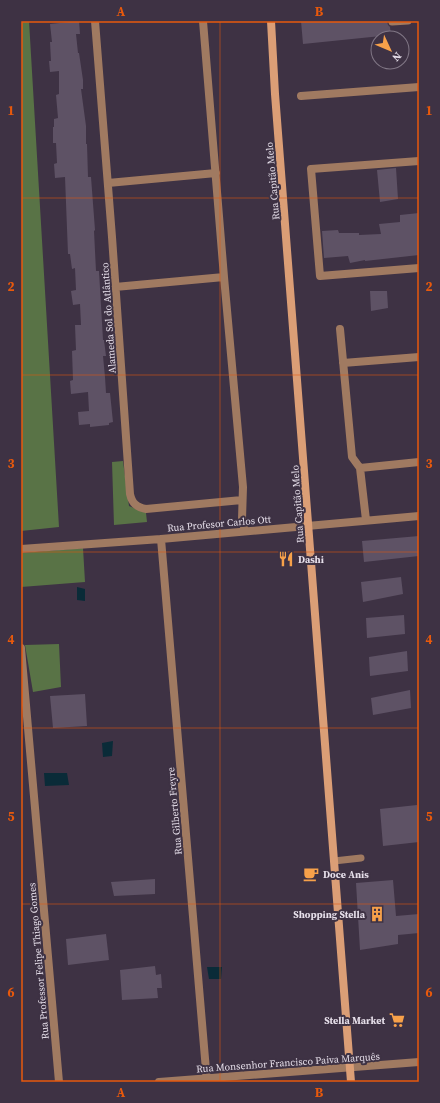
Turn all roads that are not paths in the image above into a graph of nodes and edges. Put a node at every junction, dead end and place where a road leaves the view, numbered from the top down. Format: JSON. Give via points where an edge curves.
{"nodes":[{"id":1,"x":95,"y":21,"type":"edge"},
{"id":2,"x":203,"y":21,"type":"edge"},
{"id":3,"x":271,"y":21,"type":"edge"},
{"id":4,"x":392,"y":21,"type":"edge"},
{"id":5,"x":408,"y":21,"type":"edge"},
{"id":6,"x":419,"y":87,"type":"edge"},
{"id":7,"x":301,"y":96,"type":"dead end"},
{"id":8,"x":419,"y":161,"type":"edge"},
{"id":9,"x":216,"y":173,"type":"junction"},
{"id":10,"x":108,"y":183,"type":"junction"},
{"id":11,"x":419,"y":268,"type":"edge"},
{"id":12,"x":224,"y":277,"type":"junction"},
{"id":13,"x":116,"y":287,"type":"junction"},
{"id":14,"x":340,"y":329,"type":"dead end"},
{"id":15,"x":419,"y":357,"type":"edge"},
{"id":16,"x":344,"y":363,"type":"junction"},
{"id":17,"x":419,"y":462,"type":"edge"},
{"id":18,"x":360,"y":468,"type":"junction"},
{"id":19,"x":242,"y":500,"type":"junction"},
{"id":20,"x":419,"y":516,"type":"edge"},
{"id":21,"x":366,"y":520,"type":"junction"},
{"id":22,"x":308,"y":525,"type":"junction"},
{"id":23,"x":245,"y":531,"type":"junction"},
{"id":24,"x":161,"y":539,"type":"junction"},
{"id":25,"x":21,"y":549,"type":"edge"},
{"id":26,"x":21,"y":648,"type":"edge"},
{"id":27,"x":360,"y":858,"type":"dead end"},
{"id":28,"x":334,"y":861,"type":"junction"},
{"id":29,"x":419,"y":1062,"type":"edge"},
{"id":30,"x":350,"y":1067,"type":"junction"},
{"id":31,"x":207,"y":1080,"type":"edge"},
{"id":32,"x":59,"y":1082,"type":"edge"},
{"id":33,"x":160,"y":1082,"type":"edge"},
{"id":34,"x":351,"y":1082,"type":"edge"}],
"edges":[{"from":1,"to":10,"type":"street","name":"Alameda Sol do Atlântico"},
{"from":2,"to":9,"type":"street"},
{"from":3,"to":22,"type":"main road","name":"Rua Capitão Melo"},
{"from":4,"to":5,"type":"lane"},
{"from":6,"to":7,"type":"street"},
{"from":8,"to":11,"type":"street","via":[[311,169],[320,276]]},
{"from":9,"to":10,"type":"street"},
{"from":9,"to":12,"type":"street"},
{"from":10,"to":13,"type":"street","name":"Alameda Sol do Atlântico"},
{"from":12,"to":13,"type":"street"},
{"from":12,"to":19,"type":"street","via":[[243,487]]},
{"from":13,"to":19,"type":"street","name":"Alameda Sol do Atlântico","via":[[131,500],[134,505],[146,509]]},
{"from":14,"to":16,"type":"street"},
{"from":15,"to":16,"type":"street"},
{"from":16,"to":18,"type":"street","via":[[352,457]]},
{"from":17,"to":18,"type":"street"},
{"from":18,"to":21,"type":"street"},
{"from":19,"to":23,"type":"street"},
{"from":20,"to":21,"type":"street","name":"Rua Profesor Carlos Ott"},
{"from":21,"to":22,"type":"street","name":"Rua Profesor Carlos Ott"},
{"from":22,"to":23,"type":"street","name":"Rua Profesor Carlos Ott"},
{"from":22,"to":28,"type":"main road","name":"Rua Capitão Melo"},
{"from":23,"to":24,"type":"street","name":"Rua Profesor Carlos Ott"},
{"from":24,"to":25,"type":"street","name":"Rua Profesor Carlos Ott"},
{"from":24,"to":31,"type":"street","name":"Rua Gilberto Freyre"},
{"from":26,"to":32,"type":"street","name":"Rua Professor Felipe Thiago Gomes"},
{"from":27,"to":28,"type":"lane"},
{"from":28,"to":30,"type":"main road","name":"Rua Capitão Melo"},
{"from":29,"to":30,"type":"street","name":"Rua Monsenhor Francisco Paiva Marquês"},
{"from":30,"to":31,"type":"street","name":"Rua Monsenhor Francisco Paiva Marquês"},
{"from":30,"to":34,"type":"main road","name":"Rua Capitão Melo"},
{"from":31,"to":33,"type":"street","name":"Rua Monsenhor Francisco Paiva Marquês"}]}
